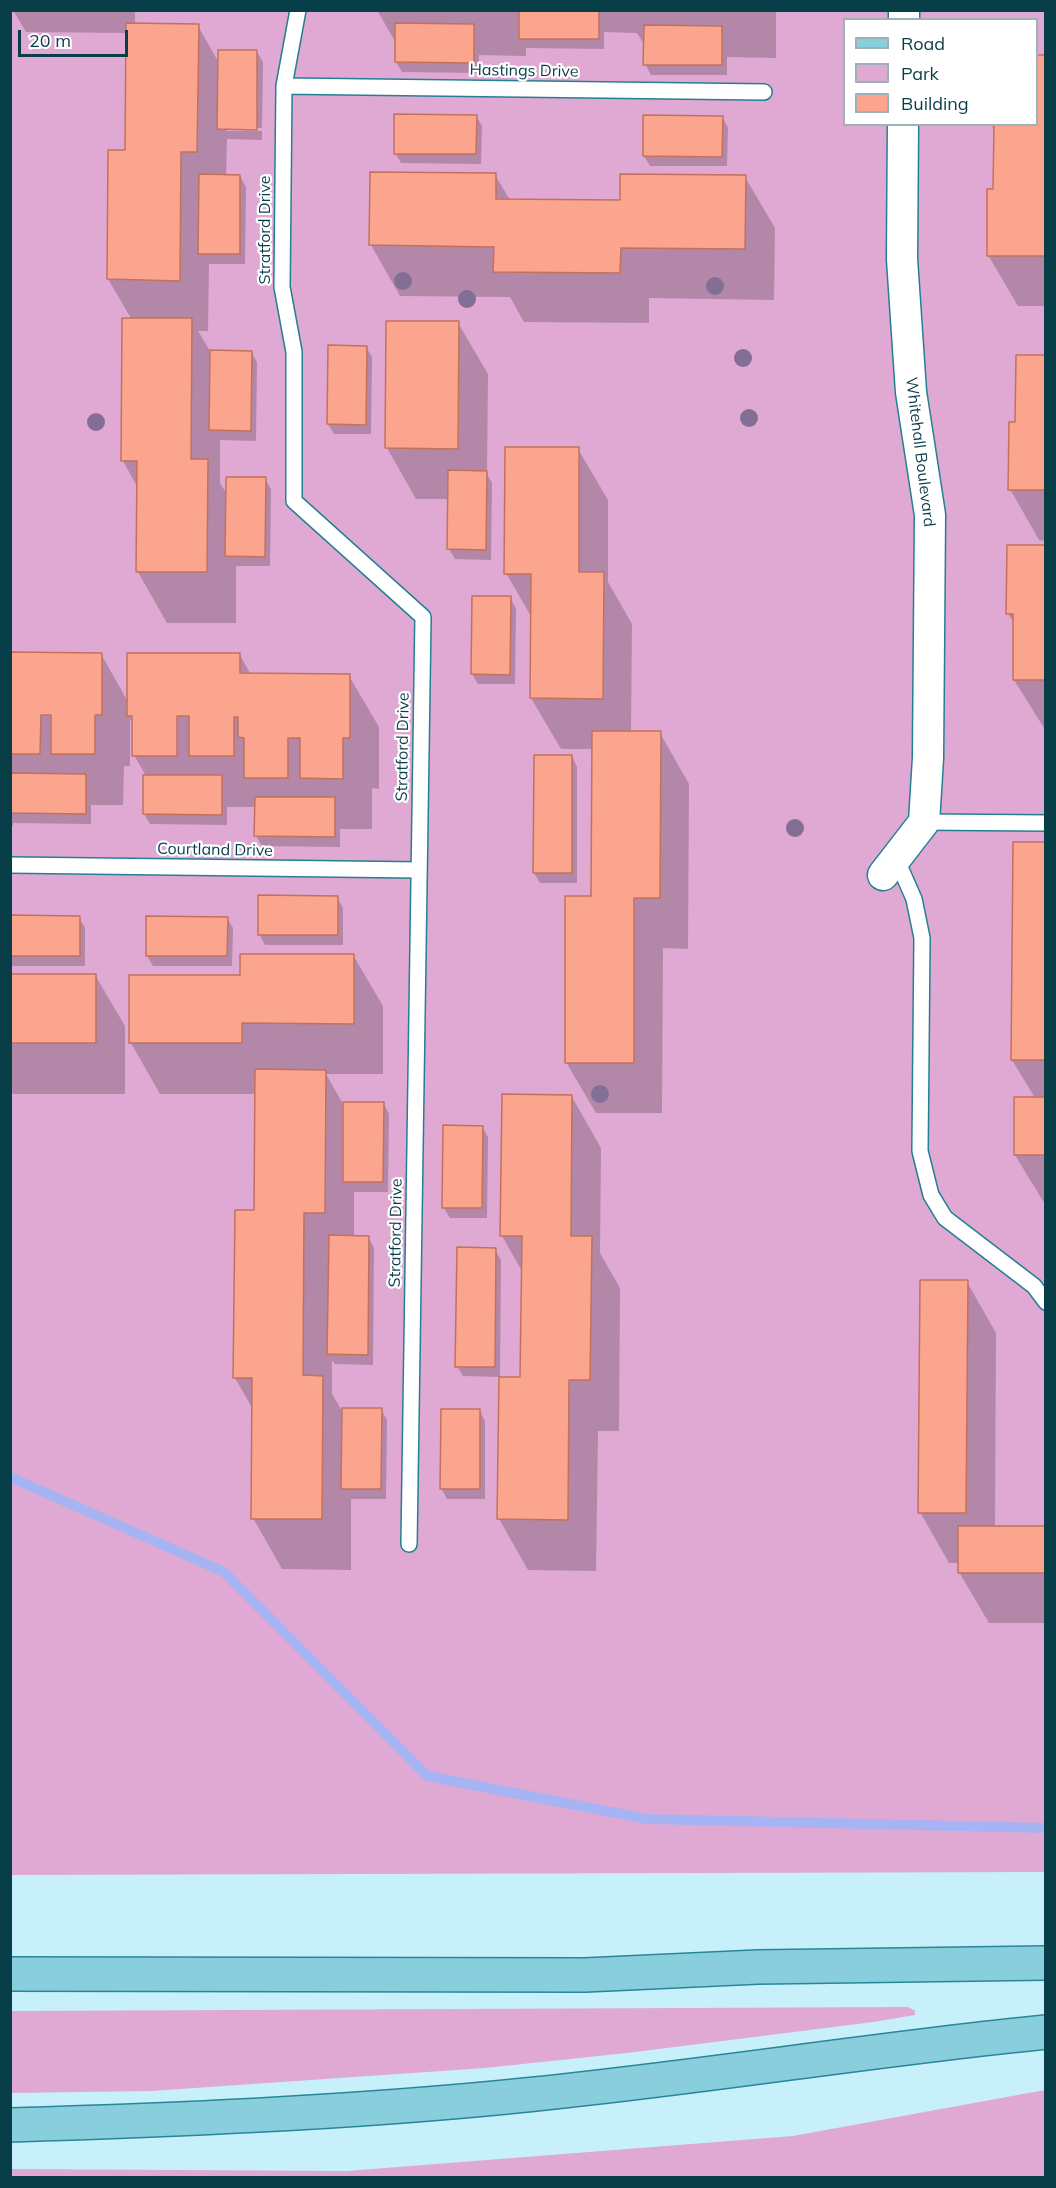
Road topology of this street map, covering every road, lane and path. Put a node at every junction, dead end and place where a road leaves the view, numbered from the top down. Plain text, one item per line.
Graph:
1 (298, 10) edge
2 (284, 86) junction
3 (764, 92) dead end
4 (903, 126) edge
5 (924, 822) junction
6 (1046, 823) edge
7 (10, 865) edge
8 (890, 866) joint
9 (419, 870) junction
10 (1046, 1302) edge
11 (409, 1544) dead end
12 (1046, 1963) edge
13 (10, 1974) edge
14 (1046, 2032) edge
15 (10, 2125) edge

1 - 2 lane, Stratford Drive
2 - 3 lane, Hastings Drive
2 - 9 lane, Stratford Drive
4 - 5 street, Whitehall Boulevard
5 - 6 lane
5 - 8 street
7 - 9 lane, Courtland Drive
8 - 10 lane
9 - 11 lane, Stratford Drive
12 - 13 main road
14 - 15 main road

